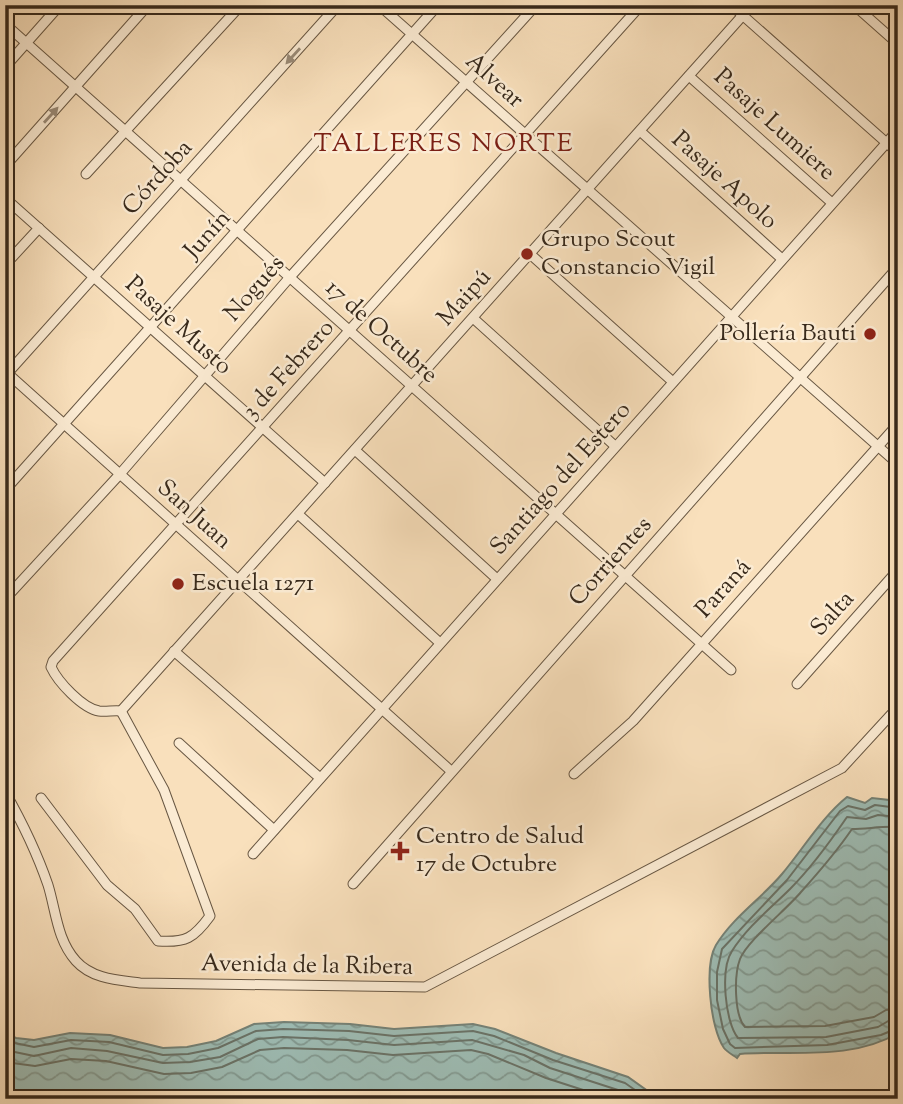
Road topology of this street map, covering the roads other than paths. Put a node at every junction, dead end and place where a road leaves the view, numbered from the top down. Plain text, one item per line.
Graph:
1 (60, 5) edge
2 (148, 5) edge
3 (241, 5) edge
4 (338, 5) edge
5 (379, 5) edge
6 (439, 5) edge
7 (536, 5) edge
8 (641, 5) edge
9 (731, 5) edge
10 (752, 5) edge
11 (854, 5) edge
12 (743, 16) junction
13 (5, 24) edge
14 (412, 35) junction
15 (27, 43) junction
16 (898, 44) edge
17 (5, 67) edge
18 (689, 76) junction
19 (467, 83) junction
20 (76, 87) junction
21 (898, 130) edge
22 (126, 131) junction
23 (640, 131) junction
24 (525, 135) junction
25 (886, 143) junction
26 (898, 153) edge
27 (5, 166) edge
28 (86, 174) dead end
29 (181, 181) junction
30 (587, 190) junction
31 (5, 198) edge
32 (832, 203) junction
33 (39, 228) junction
34 (237, 231) junction
35 (530, 254) junction
36 (782, 259) junction
37 (5, 265) edge
38 (898, 267) edge
39 (94, 277) junction
40 (290, 278) junction
41 (731, 317) junction
42 (473, 318) junction
43 (151, 328) junction
44 (349, 330) junction
45 (6, 374) edge
46 (204, 375) junction
47 (800, 378) junction
48 (673, 382) junction
49 (412, 386) junction
50 (898, 424) edge
51 (65, 425) junction
52 (263, 427) junction
53 (615, 446) junction
54 (878, 447) junction
55 (355, 450) junction
56 (898, 464) edge
57 (120, 474) junction
58 (325, 483) junction
59 (5, 490) edge
60 (556, 512) junction
61 (298, 514) junction
62 (176, 524) junction
63 (898, 570) edge
64 (625, 576) junction
65 (497, 579) junction
66 (238, 580) junction
67 (5, 600) edge
68 (440, 643) junction
69 (701, 644) junction
70 (174, 651) junction
71 (731, 670) dead end
72 (797, 684) dead end
73 (898, 707) edge
74 (382, 709) junction
75 (121, 710) junction
76 (178, 743) dead end
77 (451, 771) junction
78 (574, 774) dead end
79 (320, 778) junction
80 (5, 792) edge
81 (41, 798) dead end
82 (274, 830) junction
83 (253, 854) dead end
84 (353, 884) dead end

1 - 15 street
2 - 20 street
3 - 22 street
4 -> 29 street, Córdoba
5 - 14 street, Alvear
6 - 14 street, Junín
7 - 19 street, Nogués
8 - 24 street, 3 de Febrero
9 - 12 street
10 - 12 street, Maipú
11 - 16 street
12 - 18 street, Maipú
12 - 25 street
13 - 15 street, 17 de Octubre
14 - 19 street, Alvear
14 - 34 street, Junín
15 - 17 street
15 - 20 street, 17 de Octubre
18 - 23 street, Maipú
18 - 32 street, Pasaje Lumiere
19 - 24 street, Alvear
19 - 40 street, Nogués
20 - 22 street, 17 de Octubre
27 -> 20 street
21 - 25 street, Santiago del Estero
22 - 28 street
22 - 29 street, 17 de Octubre
23 - 30 street, Maipú
23 - 36 street, Pasaje Apolo
24 - 30 street, Alvear
24 - 44 street, 3 de Febrero
25 - 26 street
25 - 32 street, Santiago del Estero
29 - 34 street, 17 de Octubre
29 - 39 street, Córdoba
30 - 35 street, Maipú
30 - 41 street, Alvear
31 - 33 street, Pasaje Musto
32 - 36 street, Santiago del Estero
33 - 37 street
33 - 39 street, Pasaje Musto
34 - 40 street, 17 de Octubre
34 - 43 street, Junín
35 - 42 street, Maipú
35 - 48 street
36 - 41 street, Santiago del Estero
38 - 47 street, Corrientes
39 - 43 street, Pasaje Musto
39 - 45 street, Córdoba
40 - 44 street, 17 de Octubre
40 - 46 street, Nogués
41 - 47 street, Alvear
41 - 48 street, Santiago del Estero
42 - 49 street, Maipú
42 - 53 street
43 - 46 street, Pasaje Musto
43 - 51 street, Junín
44 - 49 street, 17 de Octubre
44 - 52 street, 3 de Febrero
45 - 51 street, San Juan
46 - 52 street, Pasaje Musto
46 - 57 street, Nogués
47 - 54 street, Alvear
47 - 64 street, Corrientes
48 - 53 street, Santiago del Estero
49 - 55 street, Maipú
49 - 60 street, 17 de Octubre
50 - 54 street, Paraná
51 - 57 street, San Juan
51 - 59 street, Junín
52 - 58 street, Pasaje Musto
52 - 62 street, 3 de Febrero
53 - 60 street, Santiago del Estero
54 - 56 street, Alvear
54 - 69 street, Paraná
55 - 58 street, Maipú
55 - 65 street
57 - 62 street, San Juan
57 - 67 street, Nogués
58 - 61 street, Maipú
60 - 64 street, 17 de Octubre
60 - 65 street, Santiago del Estero
61 - 66 street, Maipú
61 - 68 street
62 - 66 street, San Juan
62 - 75 street, 3 de Febrero
63 - 72 street, Salta
64 - 69 street, 17 de Octubre
64 - 77 street, Corrientes
65 - 68 street, Santiago del Estero
66 - 70 street, Maipú
66 - 74 street, San Juan
68 - 74 street, Santiago del Estero
69 - 71 street, 17 de Octubre
69 - 78 street, Paraná
70 - 75 street, Maipú
70 - 79 street
73 - 80 street, Avenida de la Ribera
74 - 77 street, San Juan
74 - 79 street, Santiago del Estero
75 - 81 street
76 - 82 street
77 - 84 street, Corrientes
79 - 82 street, Santiago del Estero
82 - 83 street, Santiago del Estero

